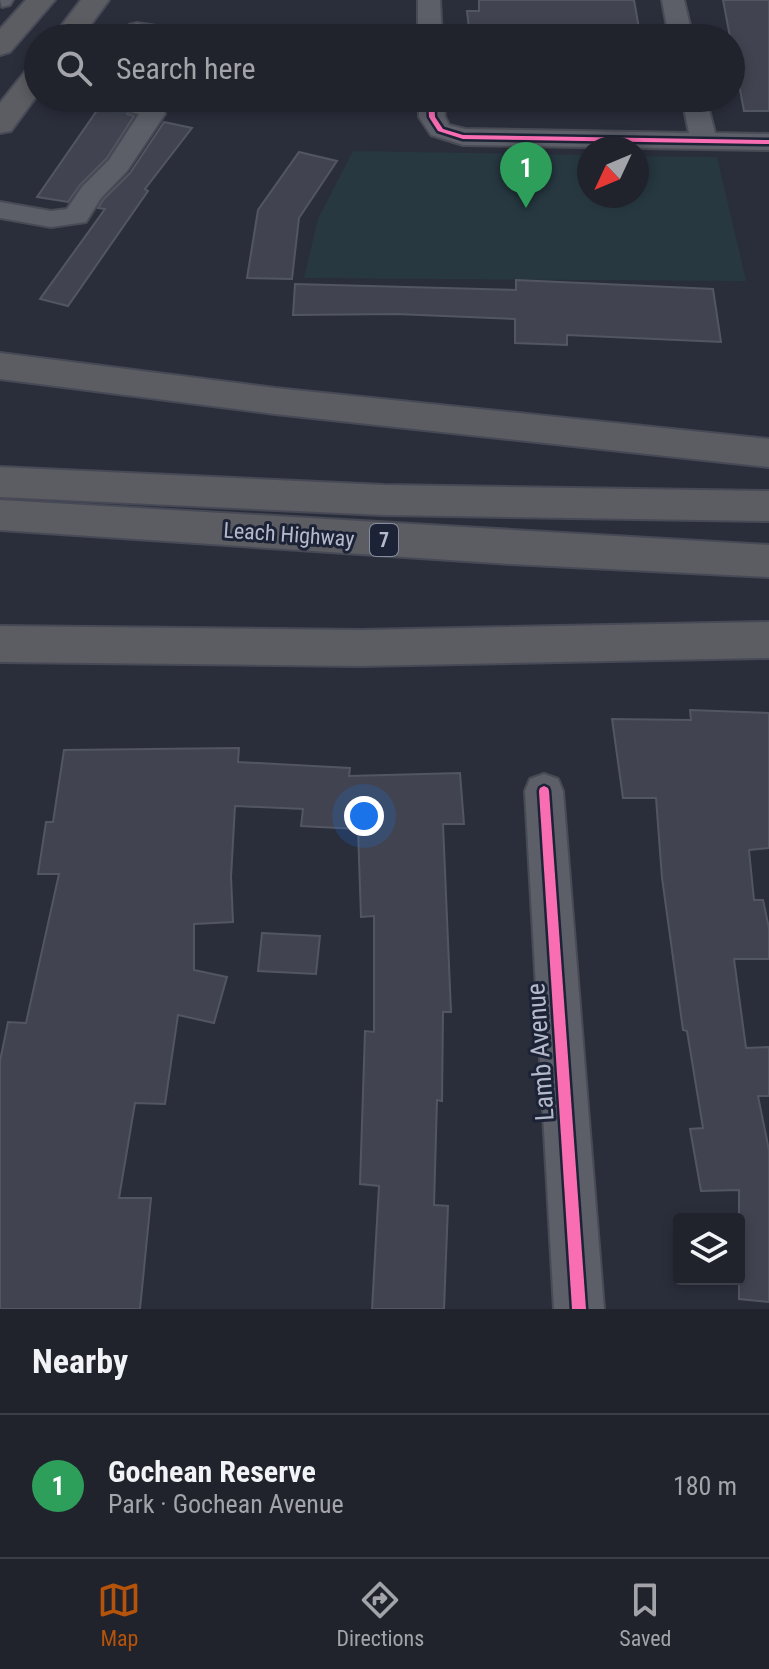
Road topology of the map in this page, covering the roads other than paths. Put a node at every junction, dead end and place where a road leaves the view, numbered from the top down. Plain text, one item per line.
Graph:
1 (41, 0) edge
2 (95, 0) edge
3 (429, 0) edge
4 (673, 0) edge
5 (77, 24) edge
6 (430, 24) edge
7 (678, 24) edge
8 (3, 38) edge
9 (24, 96) edge
10 (152, 112) edge
11 (432, 112) edge
12 (697, 112) edge
13 (0, 124) edge
14 (703, 139) junction
15 (769, 142) edge
16 (0, 210) edge
17 (0, 366) edge
18 (769, 453) edge
19 (0, 482) edge
20 (769, 506) edge
21 (0, 515) edge
22 (769, 561) edge
23 (769, 640) edge
24 (0, 644) edge
25 (544, 791) dead end
26 (579, 1309) edge

1 - 8 highway
2 - 5 highway
3 - 6 street
4 - 7 street
9 - 13 highway
10 - 16 street
11 - 14 street
12 - 14 street
14 - 15 street
17 - 18 highway
19 - 20 highway, Leach Highway / 7
21 - 22 highway, Leach Highway / 7
23 - 24 highway
25 - 26 street, Lamb Avenue

